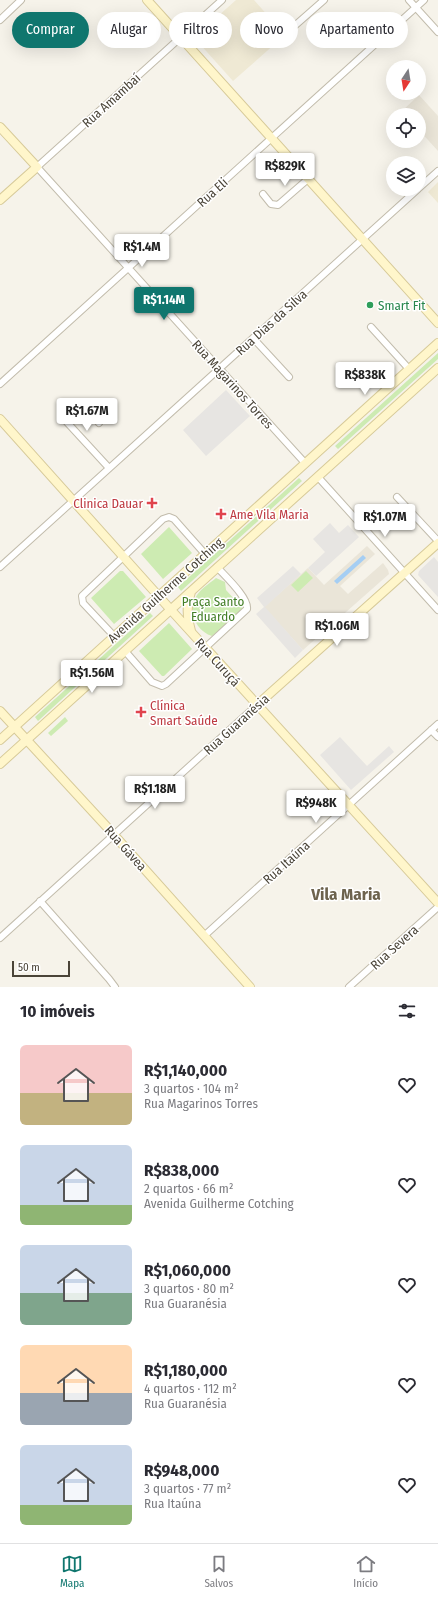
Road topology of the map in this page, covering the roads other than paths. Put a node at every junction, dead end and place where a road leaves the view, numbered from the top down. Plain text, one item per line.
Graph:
1 (22, 0) edge
2 (146, 0) edge
3 (222, 0) edge
4 (324, 0) edge
5 (409, 0) edge
6 (424, 0) edge
7 (416, 7) junction
8 (209, 12) edge
9 (0, 20) edge
10 (298, 24) edge
11 (169, 26) edge
12 (438, 32) edge
13 (169, 48) edge
14 (189, 48) edge
15 (0, 127) edge
16 (271, 138) junction
17 (37, 167) junction
18 (438, 171) edge
19 (308, 179) junction
20 (426, 181) edge
21 (262, 194) dead end
22 (409, 196) edge
23 (0, 200) edge
24 (362, 239) junction
25 (128, 268) junction
26 (438, 323) edge
27 (371, 327) dead end
28 (254, 338) junction
29 (438, 343) edge
30 (220, 368) junction
31 (438, 368) edge
32 (409, 369) junction
33 (289, 377) dead end
34 (0, 384) edge
35 (0, 419) edge
36 (99, 423) dead end
37 (305, 463) junction
38 (109, 468) junction
39 (318, 477) junction
40 (397, 497) dead end
41 (72, 501) junction
42 (438, 542) edge
43 (205, 554) junction
44 (124, 557) junction
45 (0, 567) edge
46 (218, 568) junction
47 (404, 573) junction
48 (192, 591) junction
49 (158, 596) junction
50 (171, 610) junction
51 (438, 610) edge
52 (191, 632) junction
53 (114, 636) junction
54 (206, 648) junction
55 (125, 651) junction
56 (257, 705) junction
57 (0, 711) edge
58 (438, 724) edge
59 (15, 727) junction
60 (432, 730) junction
61 (438, 737) edge
62 (0, 740) edge
63 (27, 740) junction
64 (0, 764) edge
65 (350, 805) junction
66 (114, 835) junction
67 (40, 901) junction
68 (438, 903) edge
69 (438, 907) edge
70 (204, 936) junction
71 (0, 938) edge
72 (115, 987) edge
73 (250, 987) edge
74 (349, 987) edge

1 - 9 street
2 - 11 main road
3 - 8 street, Rua Amambaí
4 - 10 street
5 - 7 street
6 - 7 street, Rua Eli
7 - 12 street
7 - 16 street, Rua Eli
13 - 17 street, Rua Amambaí
14 - 16 main road
15 - 17 main road, Rua Magarinos Torres
16 - 19 main road
16 - 25 street, Rua Eli
17 - 23 main road, Rua Amambaí
17 - 25 street, Rua Magarinos Torres
18 - 20 street, Rua Dias da Silva
19 - 21 street
19 - 24 main road
22 - 24 street, Rua Dias da Silva
24 - 26 main road
24 - 28 street, Rua Dias da Silva
25 - 30 street, Rua Magarinos Torres
25 - 34 street, Rua Eli
27 - 32 street
28 - 30 street, Rua Dias da Silva
28 - 33 street
29 - 32 main road, Avenida Guilherme Cotching
30 - 37 street, Rua Magarinos Torres
30 - 38 street, Rua Dias da Silva
31 - 39 main road, Avenida Guilherme Cotching
32 - 37 main road, Avenida Guilherme Cotching
35 - 41 main road, Rua Curuçá
36 - 38 street
37 - 43 main road, Avenida Guilherme Cotching
38 - 41 street, Rua Dias da Silva
39 - 46 main road, Avenida Guilherme Cotching
39 - 47 street
40 - 42 street
41 - 44 main road, Rua Curuçá
41 - 45 street, Rua Dias da Silva
42 - 47 main road, Rua Guaranésia
43 - 44 street
43 - 49 main road, Avenida Guilherme Cotching
44 - 49 main road, Rua Curuçá
44 - 53 street
46 - 48 main road, Avenida Guilherme Cotching
46 - 54 street
47 - 51 street
47 - 56 main road, Rua Guaranésia
48 - 50 main road, Avenida Guilherme Cotching
48 - 52 main road
49 - 50 main road, Rua Curuçá
49 - 53 main road, Avenida Guilherme Cotching
50 - 52 main road, Rua Curuçá
50 - 55 main road, Avenida Guilherme Cotching
52 - 54 main road, Rua Curuçá
53 - 59 main road, Avenida Guilherme Cotching
54 - 55 street
54 - 56 main road, Rua Curuçá
55 - 63 main road, Avenida Guilherme Cotching
56 - 65 main road, Rua Curuçá
56 - 66 street, Rua Guaranésia
57 - 59 main road, Rua Gávea
58 - 60 street, Rua Itaúna
59 - 62 main road, Avenida Guilherme Cotching
59 - 63 main road, Rua Gávea
60 - 61 street
60 - 65 street, Rua Itaúna
63 - 64 main road, Avenida Guilherme Cotching
63 - 66 main road, Rua Gávea
65 - 68 main road, Rua Curuçá
65 - 70 street, Rua Itaúna
66 - 67 street, Rua Guaranésia
66 - 70 main road, Rua Gávea
67 - 71 street, Rua Guaranésia
67 - 72 street
69 - 74 street, Rua Severa
70 - 73 main road, Rua Gávea

